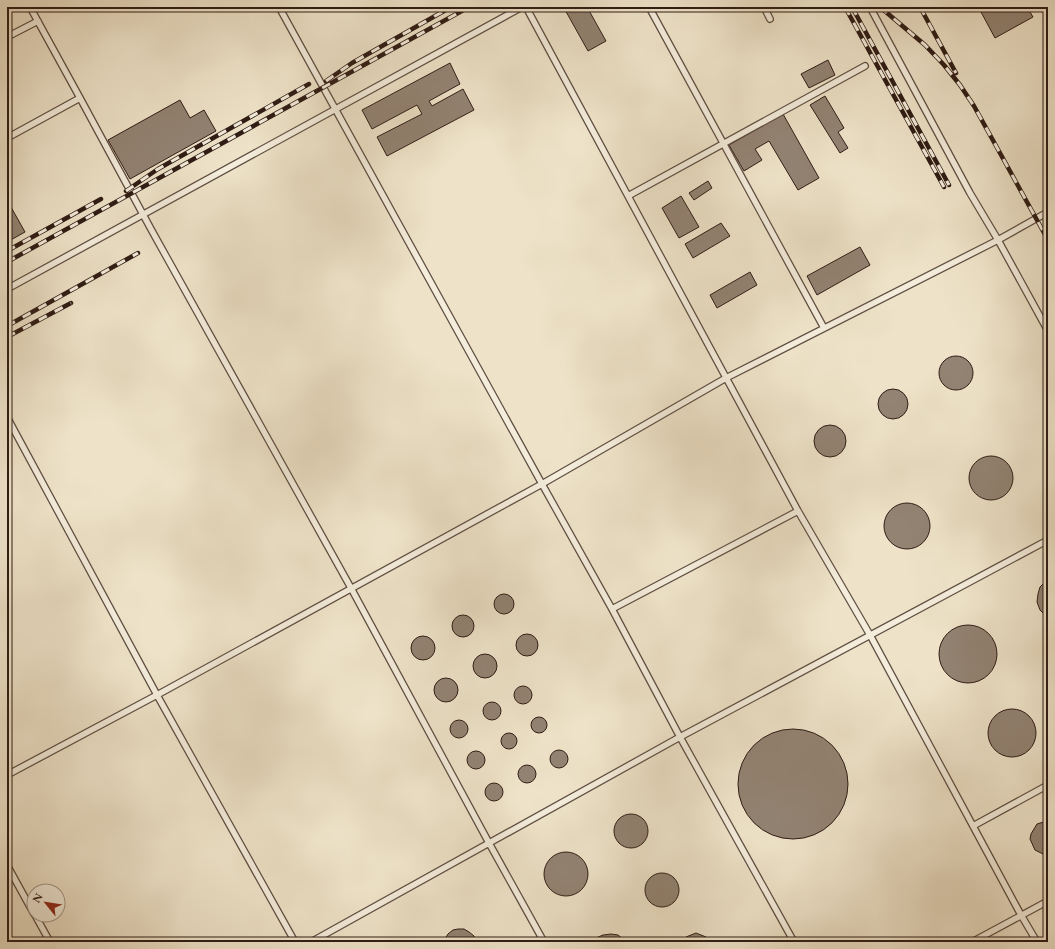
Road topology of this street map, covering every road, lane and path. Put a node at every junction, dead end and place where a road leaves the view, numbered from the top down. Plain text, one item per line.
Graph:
1 (30, 7) edge
2 (279, 7) edge
3 (522, 7) edge
4 (526, 7) edge
5 (649, 7) edge
6 (764, 7) edge
7 (870, 7) edge
8 (770, 18) dead end
9 (38, 21) junction
10 (7, 37) edge
11 (865, 66) dead end
12 (80, 98) junction
13 (336, 108) junction
14 (7, 138) edge
15 (724, 144) junction
16 (628, 196) junction
17 (1048, 212) edge
18 (144, 214) junction
19 (998, 240) junction
20 (7, 289) edge
21 (824, 328) junction
22 (1048, 331) edge
23 (726, 378) junction
24 (7, 417) edge
25 (542, 484) junction
26 (798, 510) junction
27 (1048, 540) edge
28 (351, 588) junction
29 (612, 609) junction
30 (870, 635) junction
31 (157, 695) junction
32 (680, 737) junction
33 (7, 776) edge
34 (1048, 785) edge
35 (973, 826) junction
36 (489, 842) junction
37 (7, 865) edge
38 (26, 899) edge
39 (1048, 901) edge
40 (1021, 915) junction
41 (39, 923) edge
42 (50, 942) edge
43 (295, 942) edge
44 (311, 942) edge
45 (544, 942) edge
46 (794, 942) edge
47 (972, 942) edge
48 (1037, 942) edge

1 - 9 lane
2 - 13 lane
3 - 13 lane
4 - 16 lane
5 - 15 lane
6 - 8 lane
7 - 19 lane
9 - 10 lane
9 - 12 lane
11 - 15 lane
12 - 14 lane
12 - 18 lane
13 - 18 lane
13 - 25 lane
15 - 16 lane
15 - 21 lane
16 - 23 lane
17 - 19 lane
18 - 20 lane
18 - 28 lane
19 - 21 lane
19 - 22 lane
21 - 23 lane
23 - 25 lane
23 - 26 lane
24 - 31 lane
25 - 28 lane
25 - 29 lane
26 - 29 lane
26 - 30 lane
27 - 30 lane
28 - 31 lane
28 - 36 lane
29 - 32 lane
30 - 32 lane
30 - 35 lane
31 - 33 lane
31 - 43 lane
32 - 36 lane
32 - 46 lane
34 - 35 lane
35 - 40 lane
36 - 44 lane
36 - 45 lane
37 - 38 lane
39 - 40 lane
40 - 47 lane
40 - 48 lane
41 - 42 lane

